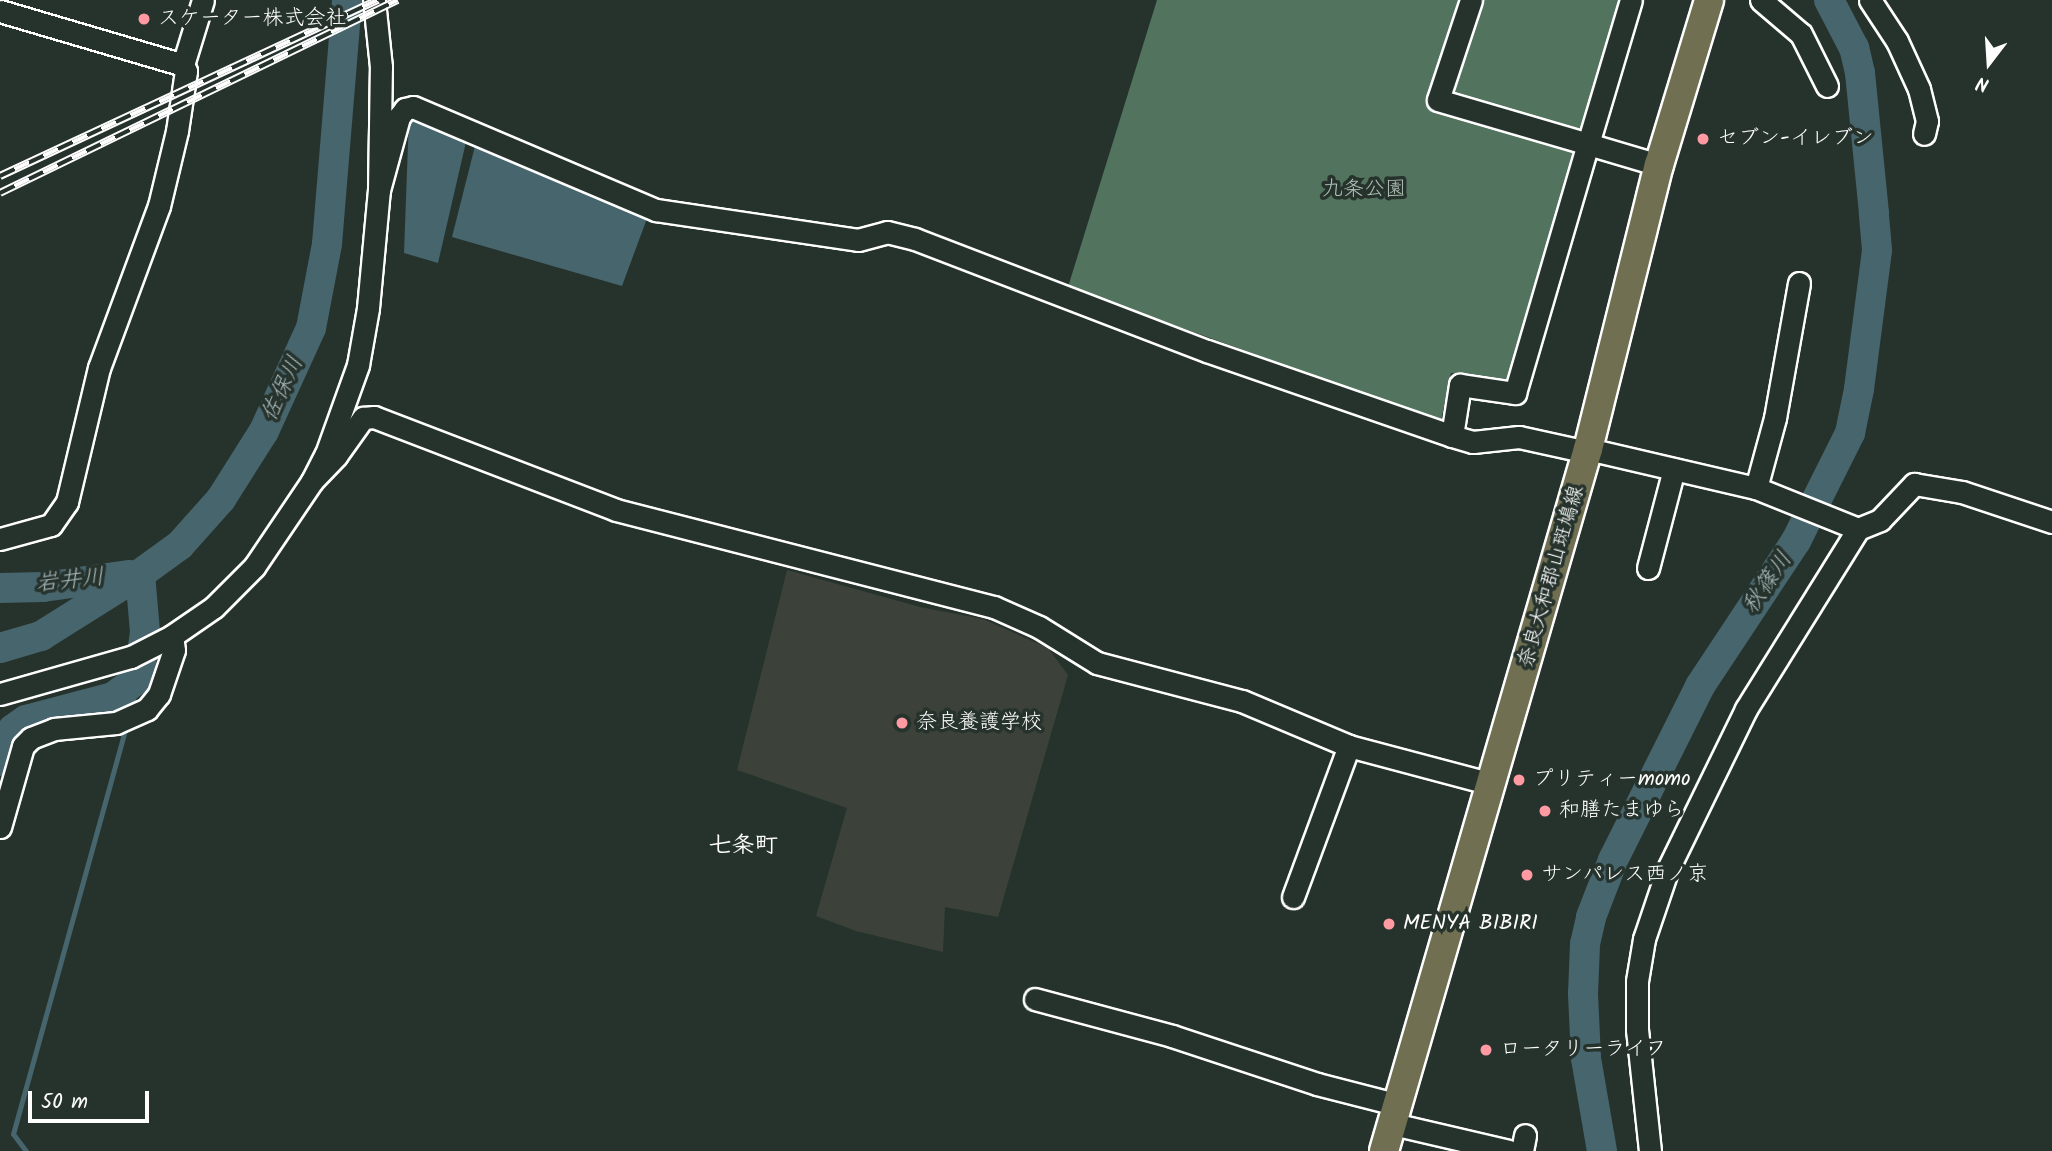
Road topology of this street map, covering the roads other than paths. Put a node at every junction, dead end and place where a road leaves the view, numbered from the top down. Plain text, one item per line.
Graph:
1 (202, 0) edge
2 (374, 0) edge
3 (1471, 0) edge
4 (1631, 0) edge
5 (1709, 0) edge
6 (1761, 0) edge
7 (1870, 0) edge
8 (0, 11) edge
9 (183, 65) junction
10 (1827, 86) dead end
11 (1924, 134) dead end
12 (1588, 144) junction
13 (1659, 165) junction
14 (379, 190) junction
15 (1799, 283) dead end
16 (1452, 436) junction
17 (1588, 451) junction
18 (1674, 469) junction
19 (313, 481) junction
20 (1756, 488) junction
21 (2052, 522) edge
22 (1853, 526) junction
23 (0, 539) edge
24 (1648, 568) dead end
25 (166, 639) junction
26 (0, 694) edge
27 (1349, 746) junction
28 (1492, 785) junction
29 (0, 827) edge
30 (1293, 897) dead end
31 (1035, 999) dead end
32 (1396, 1115) junction
33 (1384, 1151) edge
34 (1509, 1151) edge
35 (1650, 1151) edge

1 - 9 street
2 - 14 street
3 - 12 street
4 - 12 street
5 - 13 main road, 奈良大和郡山斑鳩線
6 - 10 street
7 - 11 street
8 - 9 street
9 - 23 street
12 - 13 street
12 - 16 street
13 - 17 main road, 奈良大和郡山斑鳩線
14 - 16 street
14 - 19 street
15 - 20 street
16 - 17 street
17 - 18 street
17 - 28 main road, 奈良大和郡山斑鳩線
18 - 20 street
18 - 24 street
19 - 25 street
19 - 27 street
20 - 22 street
21 - 22 street
22 - 35 street
25 - 26 street
25 - 29 street
27 - 28 street
27 - 30 street
28 - 32 main road, 奈良大和郡山斑鳩線
31 - 32 street
32 - 33 main road, 奈良大和郡山斑鳩線
32 - 34 street

